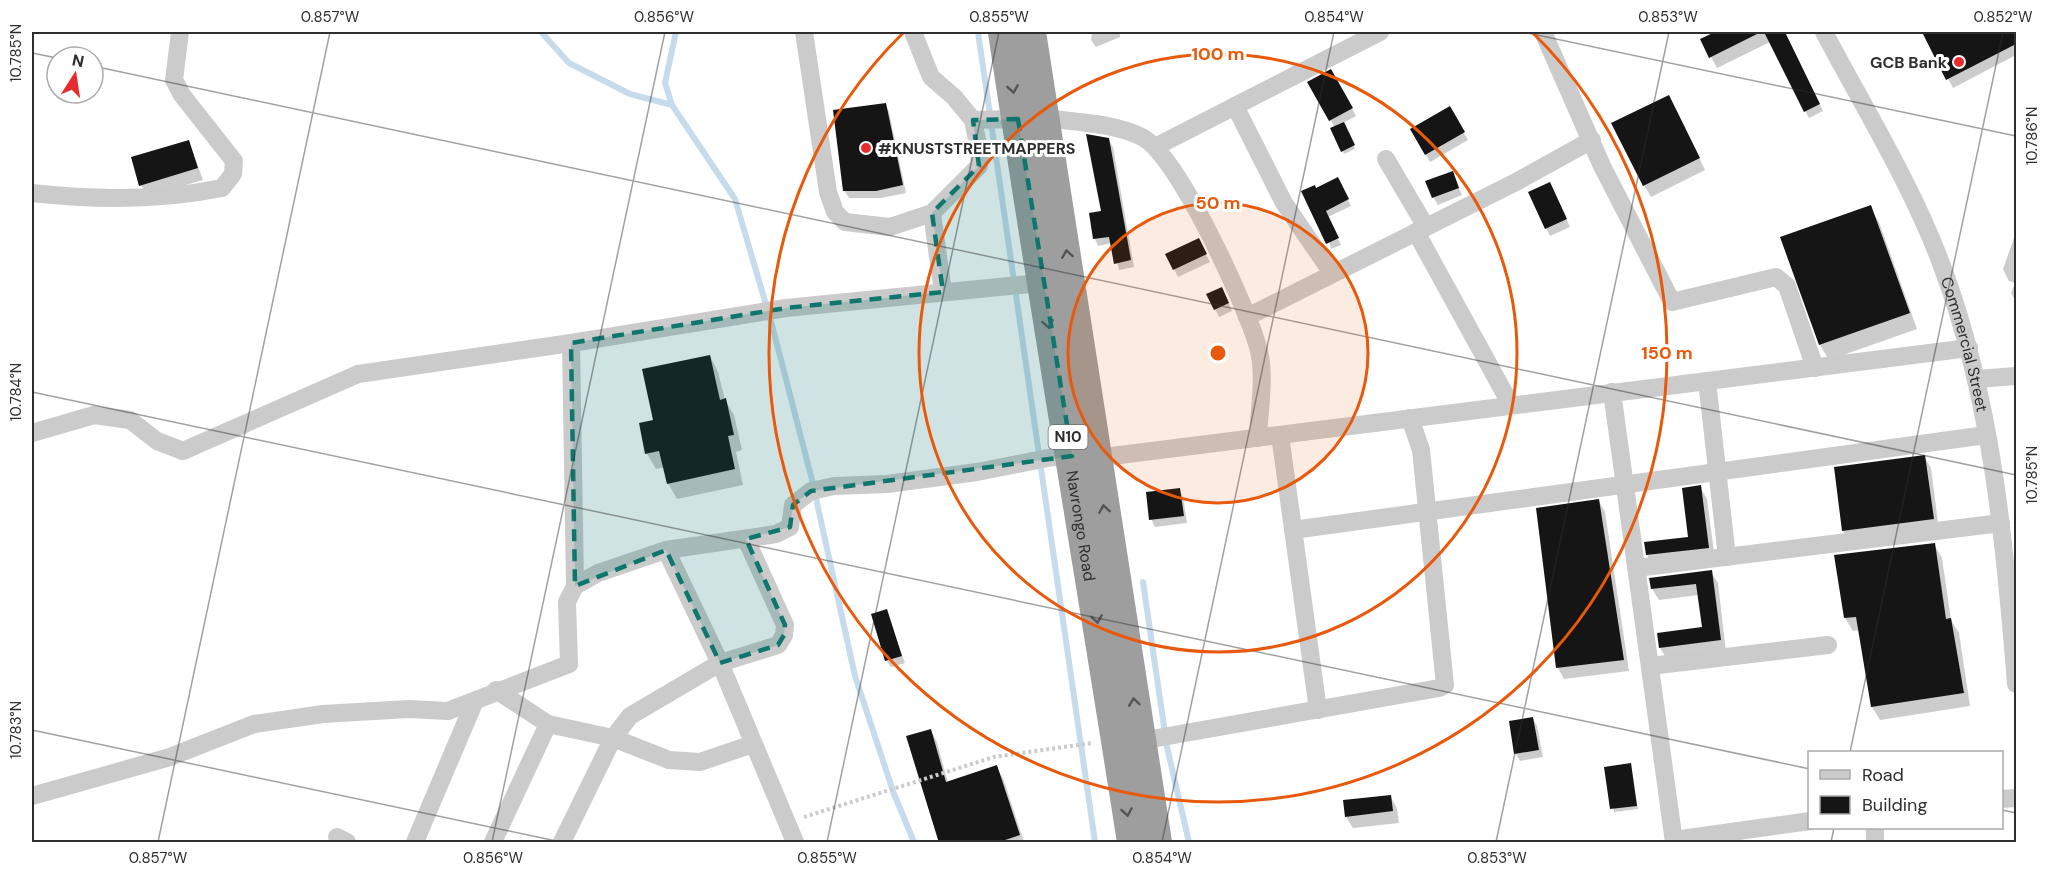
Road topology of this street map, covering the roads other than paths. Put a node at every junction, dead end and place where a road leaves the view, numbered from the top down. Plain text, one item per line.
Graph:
1 (180, 32) edge
2 (804, 32) edge
3 (914, 32) edge
4 (1003, 32) edge
5 (1031, 32) edge
6 (1380, 32) edge
7 (1543, 32) edge
8 (1824, 32) edge
9 (1235, 106) junction
10 (1031, 119) junction
11 (973, 120) junction
12 (1592, 140) junction
13 (1155, 147) junction
14 (1386, 159) dead end
15 (32, 194) edge
16 (932, 213) junction
17 (1421, 229) junction
18 (1332, 273) junction
19 (1040, 283) junction
20 (944, 292) junction
21 (1247, 317) junction
22 (571, 343) junction
23 (1969, 348) junction
24 (1815, 368) junction
25 (2016, 376) edge
26 (1977, 379) junction
27 (1707, 381) junction
28 (1612, 392) junction
29 (1511, 405) junction
30 (1410, 418) junction
31 (32, 433) edge
32 (1280, 435) junction
33 (1986, 435) junction
34 (1258, 438) junction
35 (1084, 457) junction
36 (1717, 472) junction
37 (1625, 484) junction
38 (1428, 512) junction
39 (2001, 524) junction
40 (1293, 530) junction
41 (746, 539) junction
42 (666, 550) junction
43 (1727, 557) junction
44 (1636, 568) junction
45 (574, 586) junction
46 (1828, 645) dead end
47 (720, 663) junction
48 (1650, 666) junction
49 (2016, 684) edge
50 (496, 690) junction
51 (474, 703) junction
52 (1318, 710) junction
53 (548, 724) junction
54 (613, 738) junction
55 (1140, 741) junction
56 (753, 744) junction
57 (32, 796) edge
58 (1808, 821) edge
59 (790, 836) edge
60 (1674, 841) edge
61 (415, 843) edge
62 (493, 843) edge
63 (562, 843) edge
64 (1132, 843) edge
65 (1157, 843) edge

1 - 15 street
2 - 16 street
3 - 11 street
4 -> 10 highway, Navrongo Road / N10
5 - 10 highway, Navrongo Road / N10
6 - 9 street
7 - 12 street
8 - 23 street, Commercial Street
9 - 13 street
9 - 18 street
10 - 11 street
10 - 13 street
10 - 19 highway, Navrongo Road / N10
35 -> 10 highway, Navrongo Road / N10
11 - 16 street
12 - 17 street
12 - 24 street
13 - 21 street
14 - 17 street
16 - 20 street
17 - 18 street
17 - 29 street
18 - 21 street
19 - 20 street
19 -> 35 highway, Navrongo Road / N10
20 - 22 street
21 - 34 street
22 - 31 street
22 - 45 street
23 - 24 street
23 - 26 street, Commercial Street
24 - 27 street
25 - 26 street
26 - 33 street, Commercial Street
27 - 28 street
27 - 36 street
28 - 29 street
28 - 37 street
29 - 30 street
30 - 32 street
30 - 38 street
32 - 34 street
32 - 40 street
33 - 36 street
33 - 39 street, Commercial Street
34 - 35 street
35 - 41 street
55 -> 35 highway, Navrongo Road / N10
35 -> 64 highway, Navrongo Road / N10
36 - 37 street
36 - 43 street
37 - 38 street
37 - 44 street
38 - 40 street
38 - 52 street
39 - 43 street
39 - 49 street, Commercial Street
40 - 52 street
41 - 42 street
41 - 47 street
42 - 45 street
42 - 47 street
43 - 44 street
44 - 48 street
45 - 50 street
46 - 48 street
47 - 54 street
47 - 56 street
48 - 60 street
50 - 51 street
50 - 53 street
51 - 57 street
51 - 61 street
52 - 55 street
53 - 54 street
53 - 62 street
54 - 56 street
54 - 63 street
55 - 65 highway, Navrongo Road / N10
56 - 59 street
58 - 60 street

